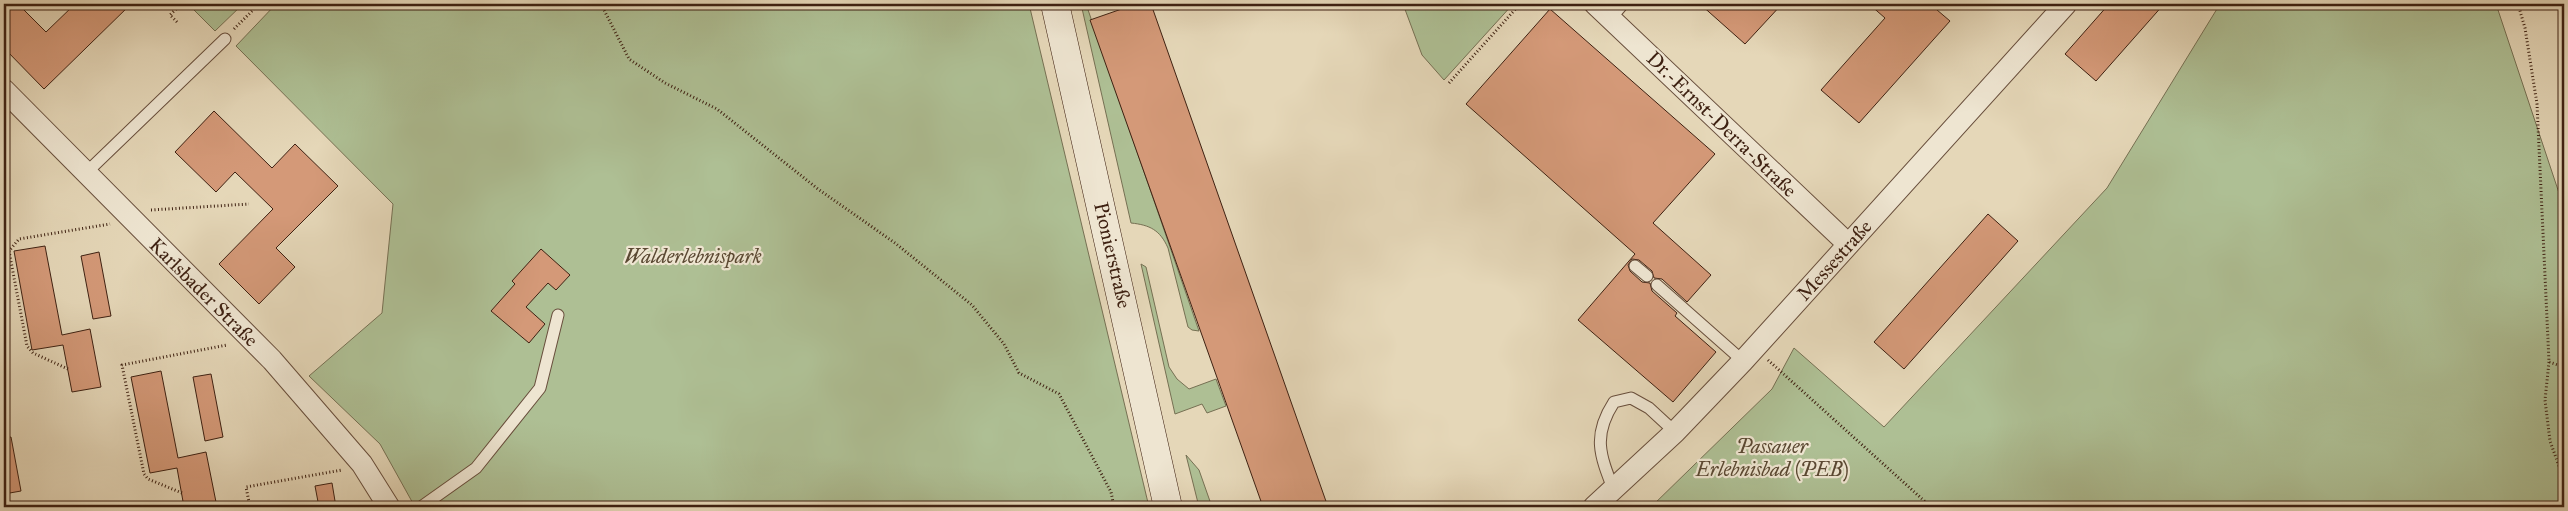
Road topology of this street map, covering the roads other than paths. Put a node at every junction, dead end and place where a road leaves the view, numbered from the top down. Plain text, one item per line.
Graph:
1 (1055, 4) edge
2 (1595, 4) edge
3 (2066, 4) edge
4 (1617, 11) edge
5 (225, 38) road end
6 (4, 90) edge
7 (86, 173) junction
8 (1848, 244) junction
9 (1636, 266) dead end
10 (1647, 276) dead end
11 (1657, 285) dead end
12 (558, 315) dead end
13 (1748, 354) junction
14 (1675, 432) junction
15 (1614, 491) junction
16 (389, 507) edge
17 (421, 507) edge
18 (1168, 507) edge
19 (1594, 507) edge

1 - 18 main road, Pionierstraße
2 - 4 street, Dr.-Ernst-Derra-Straße
3 - 8 street, Messestraße
4 - 8 street, Dr.-Ernst-Derra-Straße
5 - 7 lane
6 - 7 street, Karlsbader Straße
7 - 16 street, Karlsbader Straße
8 - 13 street, Messestraße
9 - 10 lane
11 - 13 lane
12 - 17 lane
13 - 14 street, Messestraße
14 - 15 street, Messestraße
14 - 15 lane
15 - 19 street, Messestraße

